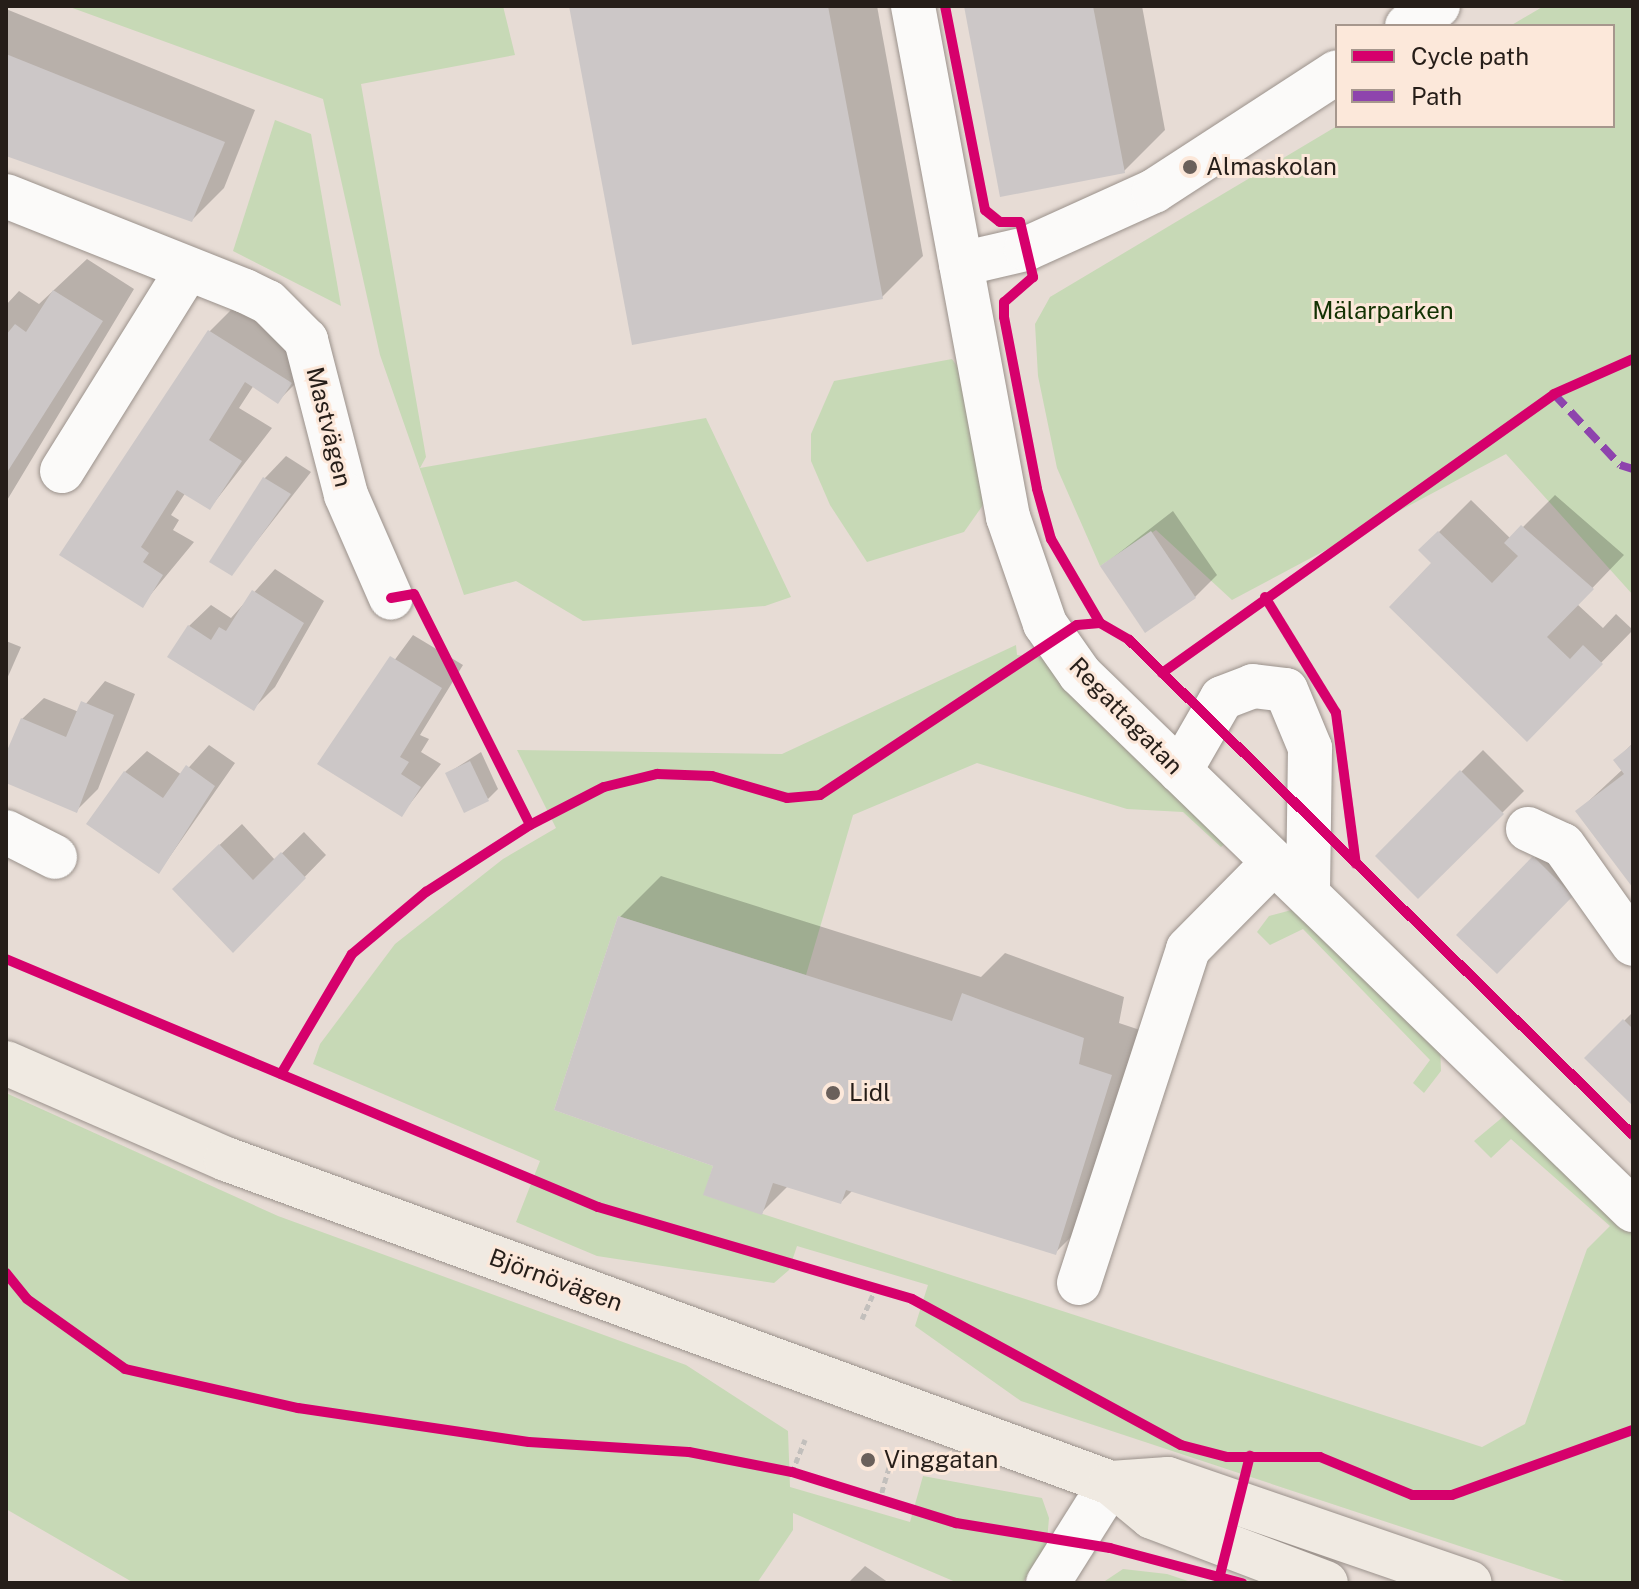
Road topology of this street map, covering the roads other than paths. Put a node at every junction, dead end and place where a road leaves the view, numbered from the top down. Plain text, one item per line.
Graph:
1 (913, 6) edge
2 (1438, 6) edge
3 (1410, 24) edge
4 (1335, 73) edge
5 (6, 196) edge
6 (961, 264) junction
7 (187, 270) junction
8 (62, 471) dead end
9 (391, 598) dead end
10 (1180, 771) junction
11 (1528, 829) dead end
12 (6, 832) edge
13 (55, 857) dead end
14 (1274, 862) junction
15 (1308, 894) junction
16 (1633, 944) edge
17 (6, 1063) edge
18 (1633, 1210) edge
19 (1079, 1283) dead end
20 (1111, 1483) junction
21 (1048, 1583) edge
22 (1326, 1583) edge
23 (1470, 1583) edge

1 - 6 street, Regattagatan
2 - 3 street
4 - 6 street
5 - 7 street, Mastvägen
6 - 10 street, Regattagatan
7 - 8 street
7 - 9 street, Mastvägen
10 - 14 street, Regattagatan
10 - 15 street
11 - 16 street
12 - 13 street
14 - 15 street, Regattagatan
14 - 19 street
15 - 18 street, Regattagatan
17 - 20 main road, Björnövägen
20 - 21 street
20 - 22 main road, Björnövägen
20 - 23 main road, Björnövägen

